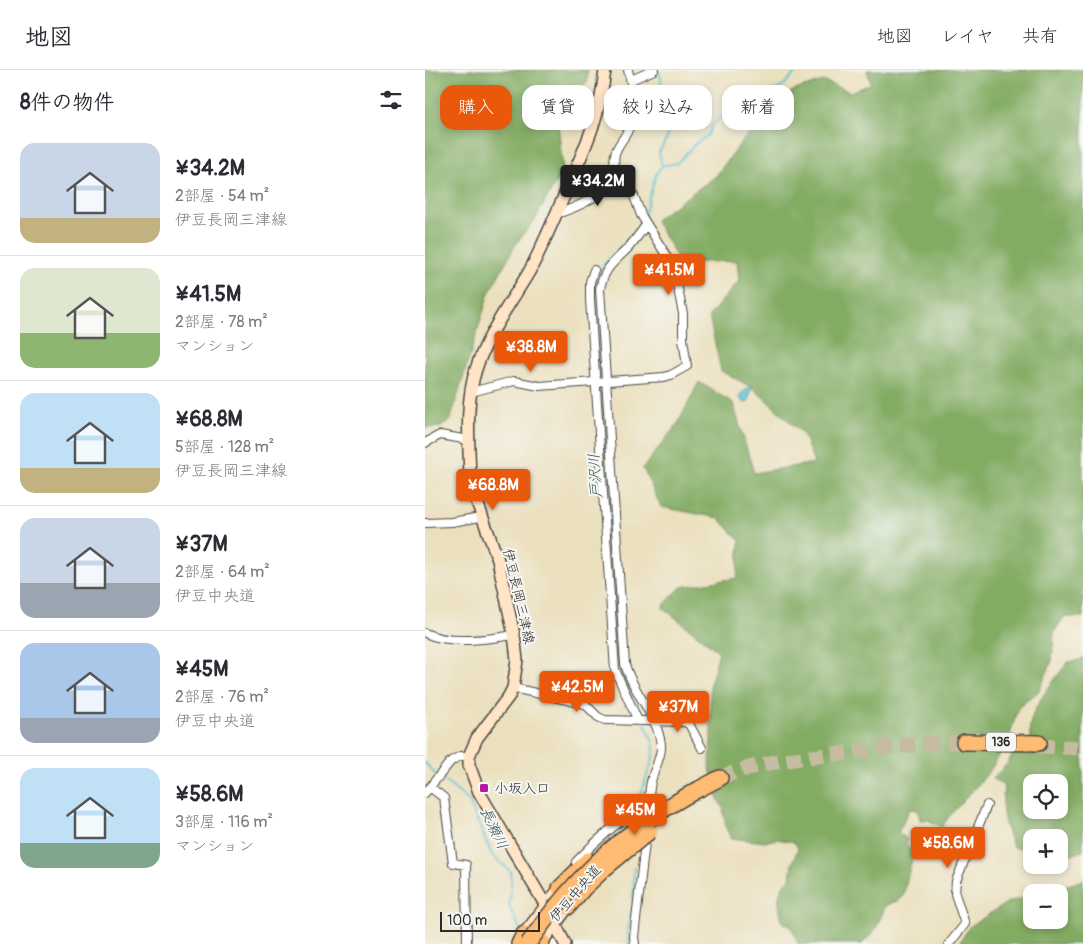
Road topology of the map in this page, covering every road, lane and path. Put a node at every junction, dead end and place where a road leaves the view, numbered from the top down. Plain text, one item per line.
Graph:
1 (605, 70) edge
2 (628, 70) edge
3 (654, 70) edge
4 (631, 80) junction
5 (615, 171) junction
6 (556, 214) junction
7 (646, 225) junction
8 (594, 270) dead end
9 (601, 381) junction
10 (471, 392) junction
11 (469, 440) junction
12 (425, 443) edge
13 (481, 517) junction
14 (425, 523) edge
15 (425, 633) edge
16 (514, 636) junction
17 (513, 688) junction
18 (639, 721) junction
19 (651, 721) junction
20 (964, 744) tunnel mouth
21 (1039, 744) tunnel mouth
22 (702, 748) dead end
23 (469, 756) junction
24 (721, 780) tunnel mouth
25 (429, 787) edge
26 (697, 792) junction
27 (650, 800) junction
28 (679, 805) junction
29 (987, 805) dead end
30 (645, 845) junction
31 (560, 888) junction
32 (547, 906) junction
33 (568, 906) junction
34 (534, 922) junction
35 (555, 924) junction
36 (533, 942) edge
37 (467, 944) edge
38 (511, 944) edge
39 (565, 944) edge
40 (635, 944) edge
41 (949, 944) edge

1 - 6 main road, 伊豆長岡三津線
2 - 4 street
3 - 4 street
4 - 5 street
5 - 6 street
5 - 7 street
6 - 10 main road, 伊豆長岡三津線
7 - 9 street
7 - 9 street
8 - 9 street
9 - 10 street
9 - 18 street
9 - 19 street
10 - 11 main road, 伊豆長岡三津線
11 - 12 street
11 - 13 main road, 伊豆長岡三津線
13 - 14 street
13 - 16 main road, 伊豆長岡三津線
15 - 16 street
16 - 17 main road, 伊豆長岡三津線
17 - 18 street
17 - 23 main road, 伊豆長岡三津線
18 - 19 street
19 - 22 street
19 - 27 street
20 - 21 highway, 136
23 - 25 street
23 - 32 main road
24 - 26 highway, 伊豆中央道
25 - 37 street
26 - 28 highway, 伊豆中央道, bridge
26 - 31 highway, bridge
26 - 36 highway, 伊豆中央道, bridge
27 - 30 street
27 - 31 street
28 - 33 highway, bridge
28 - 36 highway, 伊豆中央道, bridge
29 - 41 street
30 - 33 street
30 - 40 street
31 - 32 main road
32 - 34 main road
32 - 35 main road
33 - 35 main road
34 - 36 main road
34 - 38 street
35 - 36 main road
35 - 39 main road

